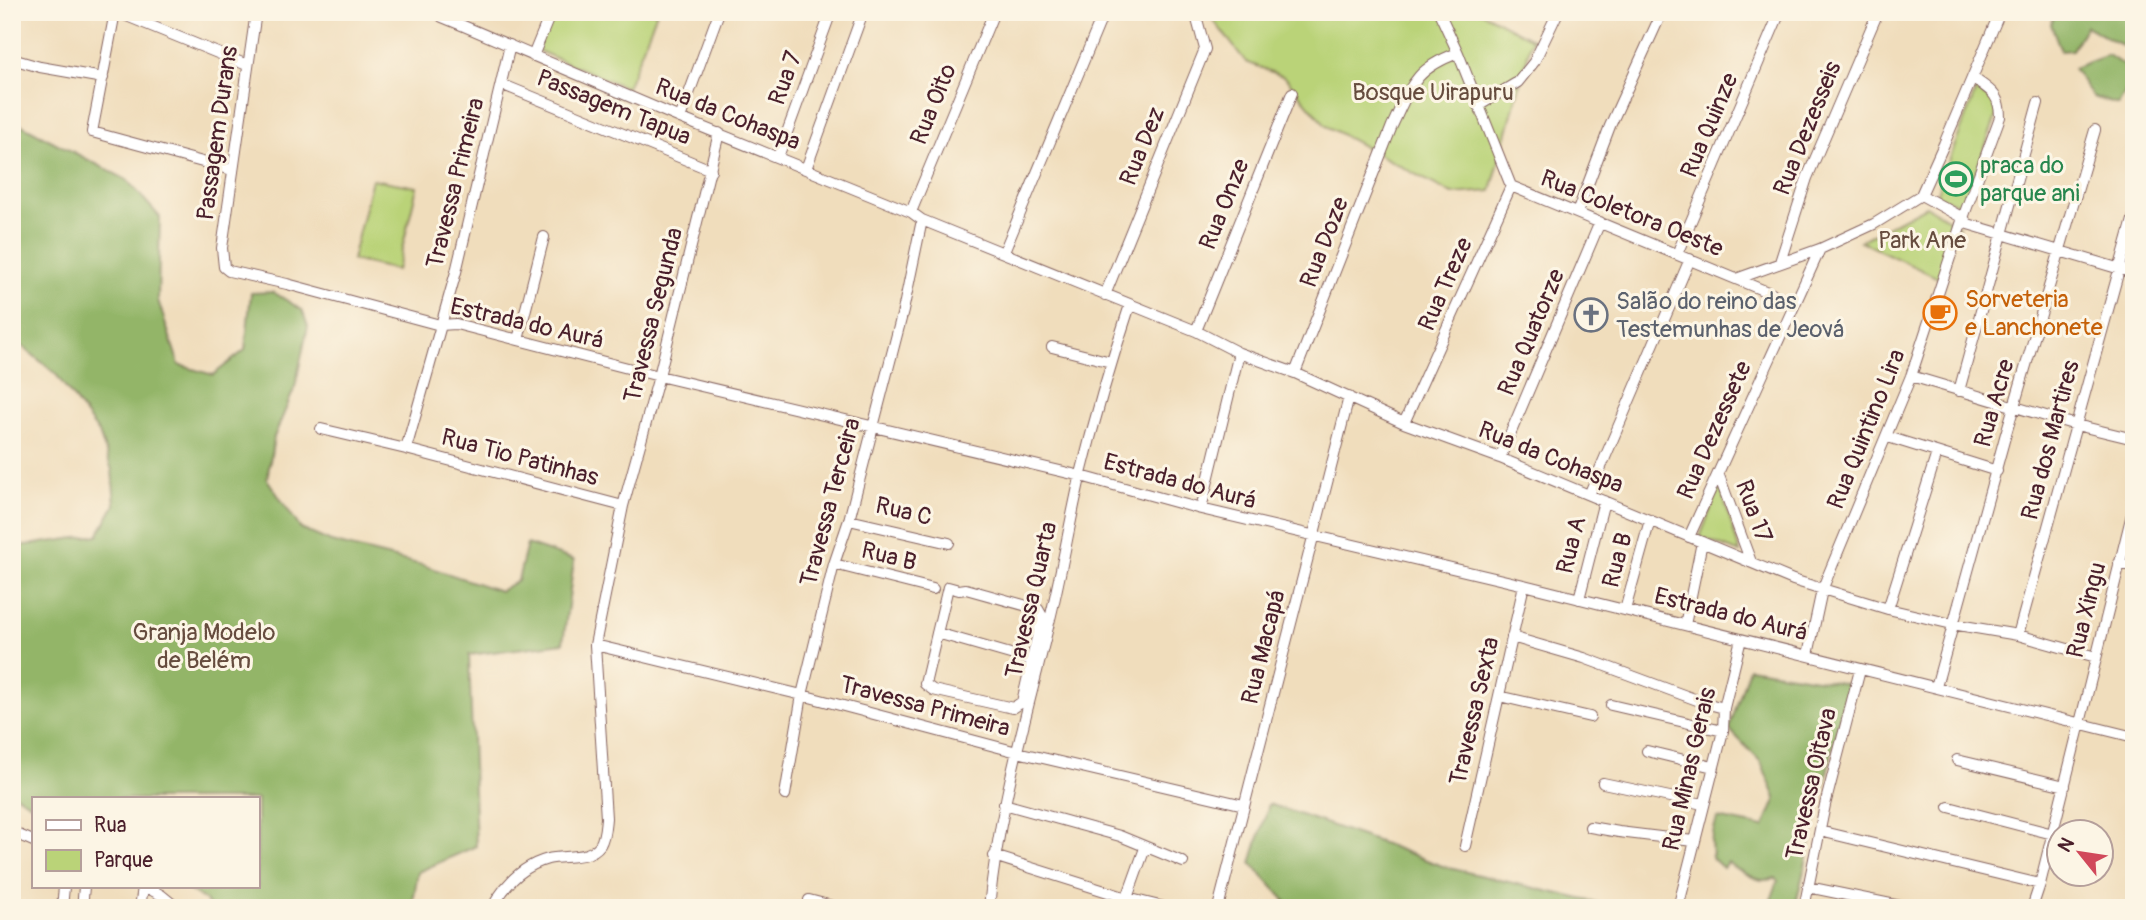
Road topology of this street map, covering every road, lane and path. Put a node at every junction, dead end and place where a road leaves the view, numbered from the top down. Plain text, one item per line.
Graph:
1 (116, 12) edge
2 (256, 12) edge
3 (551, 12) edge
4 (719, 12) edge
5 (831, 12) edge
6 (863, 12) edge
7 (994, 12) edge
8 (1104, 12) edge
9 (1195, 12) edge
10 (1439, 12) edge
11 (1558, 12) edge
12 (1662, 12) edge
13 (1780, 12) edge
14 (1878, 12) edge
15 (2000, 12) edge
16 (441, 14) edge
17 (510, 45) junction
18 (1458, 53) junction
19 (533, 55) junction
20 (12, 59) edge
21 (247, 65) junction
22 (103, 78) junction
23 (1973, 78) junction
24 (500, 83) junction
25 (1292, 93) dead end
26 (2038, 103) dead end
27 (1478, 106) junction
28 (680, 118) junction
29 (2095, 130) dead end
30 (719, 134) junction
31 (778, 158) junction
32 (806, 169) junction
33 (232, 170) junction
34 (711, 170) junction
35 (1511, 186) junction
36 (1921, 195) junction
37 (911, 212) junction
38 (1577, 213) junction
39 (2134, 216) edge
40 (1963, 218) junction
41 (922, 220) junction
42 (1600, 222) junction
43 (2002, 233) junction
44 (544, 237) dead end
45 (1820, 249) junction
46 (2060, 251) junction
47 (1004, 252) junction
48 (1677, 254) junction
49 (1689, 259) junction
50 (222, 260) joint
51 (1780, 262) junction
52 (2119, 269) junction
53 (2134, 273) edge
54 (1739, 278) junction
55 (1105, 295) junction
56 (1794, 303) junction
57 (1130, 305) junction
58 (440, 325) junction
59 (1196, 331) junction
60 (518, 340) junction
61 (1052, 347) dead end
62 (1240, 353) junction
63 (1111, 362) junction
64 (1295, 373) junction
65 (659, 376) junction
66 (1911, 376) junction
67 (1959, 391) junction
68 (1349, 397) junction
69 (2014, 406) junction
70 (1404, 423) junction
71 (2076, 425) junction
72 (872, 426) junction
73 (321, 429) dead end
74 (1888, 436) junction
75 (2134, 439) edge
76 (406, 449) junction
77 (1937, 453) junction
78 (1500, 457) junction
79 (1997, 471) junction
80 (1718, 473) junction
81 (1081, 476) junction
82 (1589, 495) junction
83 (1604, 501) junction
84 (623, 506) junction
85 (2134, 506) edge
86 (1201, 509) junction
87 (849, 520) junction
88 (1650, 520) junction
89 (1313, 536) junction
90 (1689, 537) junction
91 (1702, 542) junction
92 (949, 543) dead end
93 (1751, 562) junction
94 (2119, 563) junction
95 (834, 564) junction
96 (2134, 566) edge
97 (1524, 585) junction
98 (933, 589) dead end
99 (1822, 590) junction
100 (1579, 599) junction
101 (1888, 609) junction
102 (1625, 610) junction
103 (1046, 618) junction
104 (1952, 624) junction
105 (1685, 625) junction
106 (937, 633) junction
107 (2018, 635) junction
108 (1511, 637) junction
109 (1741, 639) junction
110 (594, 645) junction
111 (1808, 655) junction
112 (2096, 657) junction
113 (1031, 660) junction
114 (1860, 670) junction
115 (1936, 687) junction
116 (802, 695) junction
117 (1499, 696) junction
118 (1611, 705) dead end
119 (1724, 708) junction
120 (1590, 717) dead end
121 (2080, 724) junction
122 (1723, 731) junction
123 (2134, 737) edge
124 (1647, 751) dead end
125 (1017, 752) junction
126 (1957, 760) dead end
127 (1713, 767) junction
128 (1603, 783) dead end
129 (2065, 786) junction
130 (785, 795) dead end
131 (1004, 804) junction
132 (1703, 804) junction
133 (1244, 805) junction
134 (1949, 807) dead end
135 (2057, 818) edge
136 (1590, 827) dead end
137 (1820, 831) junction
138 (12, 832) edge
139 (2044, 832) edge
140 (32, 841) edge
141 (1693, 841) junction
142 (1465, 846) dead end
143 (1145, 848) junction
144 (994, 856) junction
145 (1183, 862) dead end
146 (2044, 869) edge
147 (2040, 884) junction
148 (1808, 887) junction
149 (64, 888) edge
150 (84, 888) edge
151 (144, 888) edge
152 (146, 888) edge
153 (1127, 898) junction
154 (809, 901) dead end
155 (62, 908) edge
156 (82, 908) edge
157 (140, 908) edge
158 (177, 908) edge
159 (492, 908) edge
160 (840, 908) edge
161 (989, 908) edge
162 (1168, 908) edge
163 (1218, 908) edge
164 (1678, 908) edge
165 (1804, 908) edge
166 (1910, 908) edge
167 (2032, 908) edge

1 - 21 street
1 - 22 street
2 - 21 street, Passagem Durans
3 - 19 street
4 - 28 street
5 - 31 street, Rua 7
6 - 32 street
7 - 37 street, Rua Oito
8 - 47 street
9 - 55 street, Rua Dez
10 - 18 street, Rua Coletora Oeste
11 - 27 street
12 - 38 street
13 - 48 street, Rua Quinze
14 - 51 street, Rua Dezesseis
15 - 23 street
16 - 17 street, Rua da Cohaspa
17 - 19 street, Rua da Cohaspa
17 - 24 street, Travessa Primeira
18 - 27 street, Rua Coletora Oeste
18 - 64 street, Rua Doze
19 - 28 street, Rua da Cohaspa
20 - 22 street
21 - 33 street, Passagem Durans
22 - 33 street
23 - 36 street
23 - 40 street, Rua Quintino Lira
24 - 34 street, Passagem Tapua
24 - 58 street, Travessa Primeira
25 - 59 street, Rua Onze
26 - 43 street
27 - 35 street, Rua Coletora Oeste
28 - 30 street, Rua da Cohaspa
29 - 46 street, Rua Acre
30 - 31 street, Rua da Cohaspa
30 - 34 street, Travessa Segunda
31 - 32 street, Rua da Cohaspa
32 - 37 street, Rua da Cohaspa
33 - 50 street, Passagem Durans
34 - 65 street, Travessa Segunda
35 - 38 street, Rua Coletora Oeste
35 - 70 street, Rua Treze
36 - 40 street
36 - 45 street
37 - 41 street, Rua da Cohaspa
38 - 42 street, Rua Coletora Oeste
39 - 52 street, Rua dos Martires
40 - 43 street
40 - 66 street, Rua Quintino Lira
41 - 47 street, Rua da Cohaspa
41 - 72 street, Travessa Terceira
42 - 48 street, Rua Coletora Oeste
42 - 78 street, Rua Quatorze
43 - 46 street
43 - 67 street
44 - 60 street
45 - 51 street
45 - 56 street, Rua Dezessete
46 - 52 street
46 - 69 street, Rua Acre
47 - 55 street, Rua da Cohaspa
48 - 49 street, Rua Coletora Oeste
49 - 54 street, Rua Coletora Oeste
49 - 82 street
50 - 58 street, Estrada do Aurá
51 - 54 street
52 - 53 street
52 - 71 street, Rua dos Martires
54 - 56 street, Rua Coletora Oeste
55 - 57 street, Rua da Cohaspa
56 - 80 street, Rua Dezessete
57 - 59 street, Rua da Cohaspa
57 - 63 street, Travessa Quarta
58 - 60 street, Estrada do Aurá
58 - 76 street, Travessa Primeira
59 - 62 street, Rua da Cohaspa
60 - 65 street, Estrada do Aurá
61 - 63 street
62 - 64 street, Rua da Cohaspa
62 - 86 street
63 - 81 street, Travessa Quarta
64 - 68 street, Rua da Cohaspa
65 - 72 street, Estrada do Aurá
65 - 84 street, Travessa Segunda
66 - 67 street
66 - 74 street, Rua Quintino Lira
67 - 69 street
68 - 70 street, Rua da Cohaspa
68 - 89 street, Rua Macapá
69 - 71 street
69 - 79 street, Rua Acre
70 - 78 street, Rua da Cohaspa
71 - 75 street
71 - 107 street, Rua dos Martires
72 - 81 street, Estrada do Aurá
72 - 87 street, Travessa Terceira
73 - 76 street
74 - 77 street
74 - 99 street, Rua Quintino Lira
76 - 84 street, Rua Tio Patinhas
77 - 79 street
77 - 101 street
78 - 82 street, Rua da Cohaspa
79 - 104 street, Rua Acre
80 - 90 street, Rua Dezessete
80 - 93 street, Rua 17
81 - 86 street, Estrada do Aurá
81 - 103 street, Travessa Quarta
82 - 83 street, Rua da Cohaspa
83 - 88 street, Rua da Cohaspa
83 - 100 street, Rua A
84 - 110 street, Travessa Segunda
85 - 94 street, Rua Xingu
86 - 89 street, Estrada do Aurá
87 - 92 street, Rua C
87 - 95 street, Travessa Terceira
88 - 90 street, Rua da Cohaspa
88 - 102 street, Rua B
89 - 97 street, Estrada do Aurá
89 - 133 street, Rua Macapá
90 - 91 street, Rua da Cohaspa
91 - 93 street, Rua da Cohaspa
91 - 105 street
93 - 99 street, Rua da Cohaspa
94 - 96 street
94 - 112 street, Rua Xingu
95 - 98 street, Rua B
95 - 116 street, Travessa Terceira
97 - 100 street, Estrada do Aurá
97 - 108 street, Travessa Sexta
99 - 101 street, Rua da Cohaspa
99 - 111 street, Rua Quintino Lira
100 - 102 street, Estrada do Aurá
101 - 104 street, Rua da Cohaspa
102 - 105 street, Estrada do Aurá
103 - 106 street
103 - 113 street
103 - 125 street, Travessa Quarta
104 - 107 street, Rua da Cohaspa
104 - 115 street, Rua Acre
105 - 109 street, Estrada do Aurá
106 - 113 street
106 - 113 street
107 - 112 street, Rua da Cohaspa
108 - 117 street, Travessa Sexta
108 - 119 street
109 - 111 street, Estrada do Aurá
109 - 119 street, Rua Minas Gerais
110 - 116 street, Travessa Primeira
110 - 159 street, Travessa Segunda
111 - 114 street, Estrada do Aurá
112 - 121 street, Rua Xingu
114 - 115 street, Estrada do Aurá
114 - 137 street, Travessa Oitava
115 - 121 street, Estrada do Aurá
116 - 125 street, Travessa Primeira
116 - 130 street, Travessa Terceira
117 - 120 street
117 - 142 street, Travessa Sexta
118 - 122 street
119 - 122 street, Rua Minas Gerais
121 - 123 street, Estrada do Aurá
121 - 129 street, Rua Xingu
122 - 127 street, Rua Minas Gerais
124 - 127 street
125 - 131 street, Travessa Quarta
125 - 133 street, Travessa Primeira
126 - 129 street
127 - 132 street, Rua Minas Gerais
128 - 132 street
129 - 135 street, Rua Xingu
131 - 143 street
131 - 144 street, Travessa Quarta
132 - 141 street, Rua Minas Gerais
133 - 163 street, Rua Macapá
134 - 139 street
136 - 141 street
137 - 147 street
137 - 148 street, Travessa Oitava
138 - 140 street
141 - 164 street, Rua Minas Gerais
143 - 145 street
143 - 153 street
144 - 153 street
144 - 161 street, Travessa Quarta
146 - 147 street, Rua Xingu
147 - 167 street, Rua Xingu
148 - 165 street, Travessa Oitava
148 - 166 street
149 - 155 street
150 - 156 street
151 - 157 street
152 - 158 street
153 - 162 street
154 - 160 street

